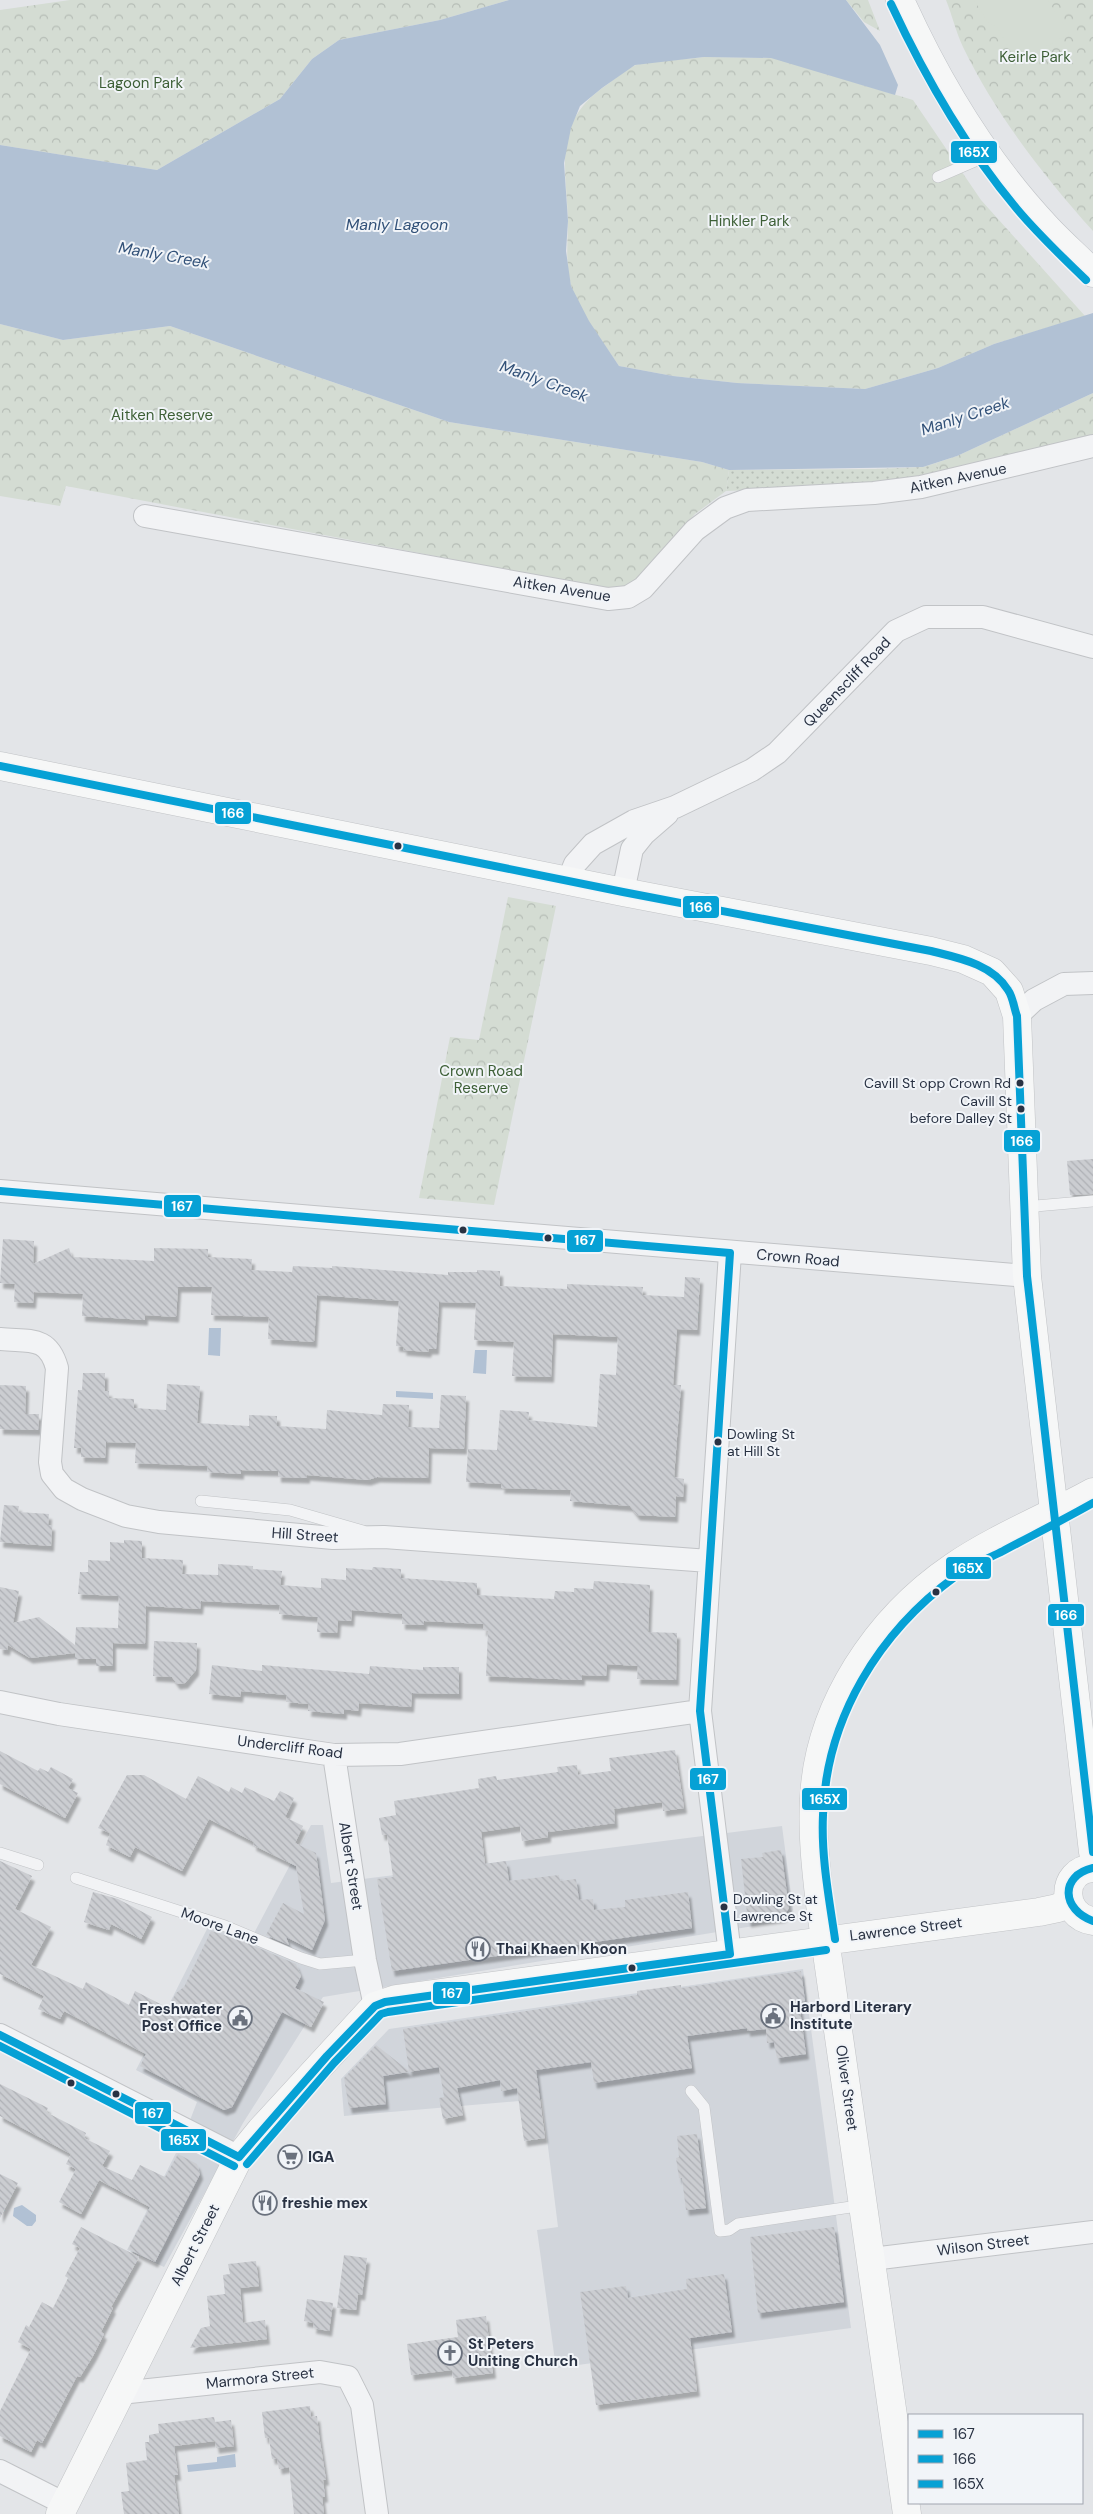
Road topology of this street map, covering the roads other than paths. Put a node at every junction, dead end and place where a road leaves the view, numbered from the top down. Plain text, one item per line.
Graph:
1 (900, 0) edge
2 (989, 155) junction
3 (938, 177) dead end
4 (1093, 274) edge
5 (1093, 446) edge
6 (145, 516) dead end
7 (1093, 647) edge
8 (0, 766) edge
9 (675, 807) junction
10 (568, 880) junction
11 (623, 892) junction
12 (1093, 983) edge
13 (1017, 1016) junction
14 (0, 1191) edge
15 (1093, 1201) edge
16 (1024, 1208) junction
17 (730, 1253) junction
18 (1027, 1276) junction
19 (0, 1339) edge
20 (1093, 1492) edge
21 (201, 1501) dead end
22 (1053, 1514) junction
23 (384, 1537) junction
24 (709, 1561) junction
25 (0, 1702) edge
26 (700, 1711) junction
27 (334, 1755) junction
28 (1093, 1852) edge
29 (0, 1853) edge
30 (38, 1865) dead end
31 (1093, 1868) edge
32 (76, 1878) dead end
33 (1069, 1901) junction
34 (1093, 1921) edge
35 (826, 1940) junction
36 (730, 1954) junction
37 (365, 1960) junction
38 (380, 2004) junction
39 (0, 2035) edge
40 (691, 2091) dead end
41 (239, 2157) junction
42 (864, 2205) junction
43 (1093, 2232) edge
44 (872, 2259) junction
45 (120, 2393) junction
46 (0, 2471) edge
47 (62, 2509) edge
48 (377, 2514) edge
49 (907, 2514) edge

1 - 2 main road
2 - 3 lane
2 - 4 main road
5 - 6 street, Aitken Avenue
7 - 9 street, Queenscliff Road
8 - 10 main road
9 - 10 street, Queenscliff Road
9 - 11 street, Queenscliff Road
10 - 11 main road
11 - 13 main road
12 - 13 street
13 - 16 main road
14 - 17 street, Crown Road
15 - 16 lane
16 - 18 main road
17 - 18 street, Crown Road
17 - 24 street
18 - 22 main road
19 - 23 street, Hill Street
20 - 22 main road, Oliver Street
21 - 23 lane
22 - 28 main road
22 - 35 main road, Oliver Street
23 - 24 street, Hill Street
24 - 26 street
25 - 27 street, Undercliff Road
26 - 27 street, Undercliff Road
26 - 36 street
27 - 37 street, Albert Street
29 - 30 lane
31 - 33 main road
32 - 37 lane, Moore Lane
33 - 34 main road
33 - 35 main road, Lawrence Street
35 - 36 main road, Lawrence Street
35 - 42 main road, Oliver Street
36 - 38 main road, Lawrence Street
37 - 38 street, Albert Street
38 - 41 main road, Albert Street
39 - 41 street
40 - 42 lane
41 - 45 main road, Albert Street
42 - 44 main road, Oliver Street
43 - 44 street, Wilson Street
44 - 49 main road, Oliver Street
45 - 47 main road, Albert Street
45 - 48 street, Marmora Street
46 - 47 street

